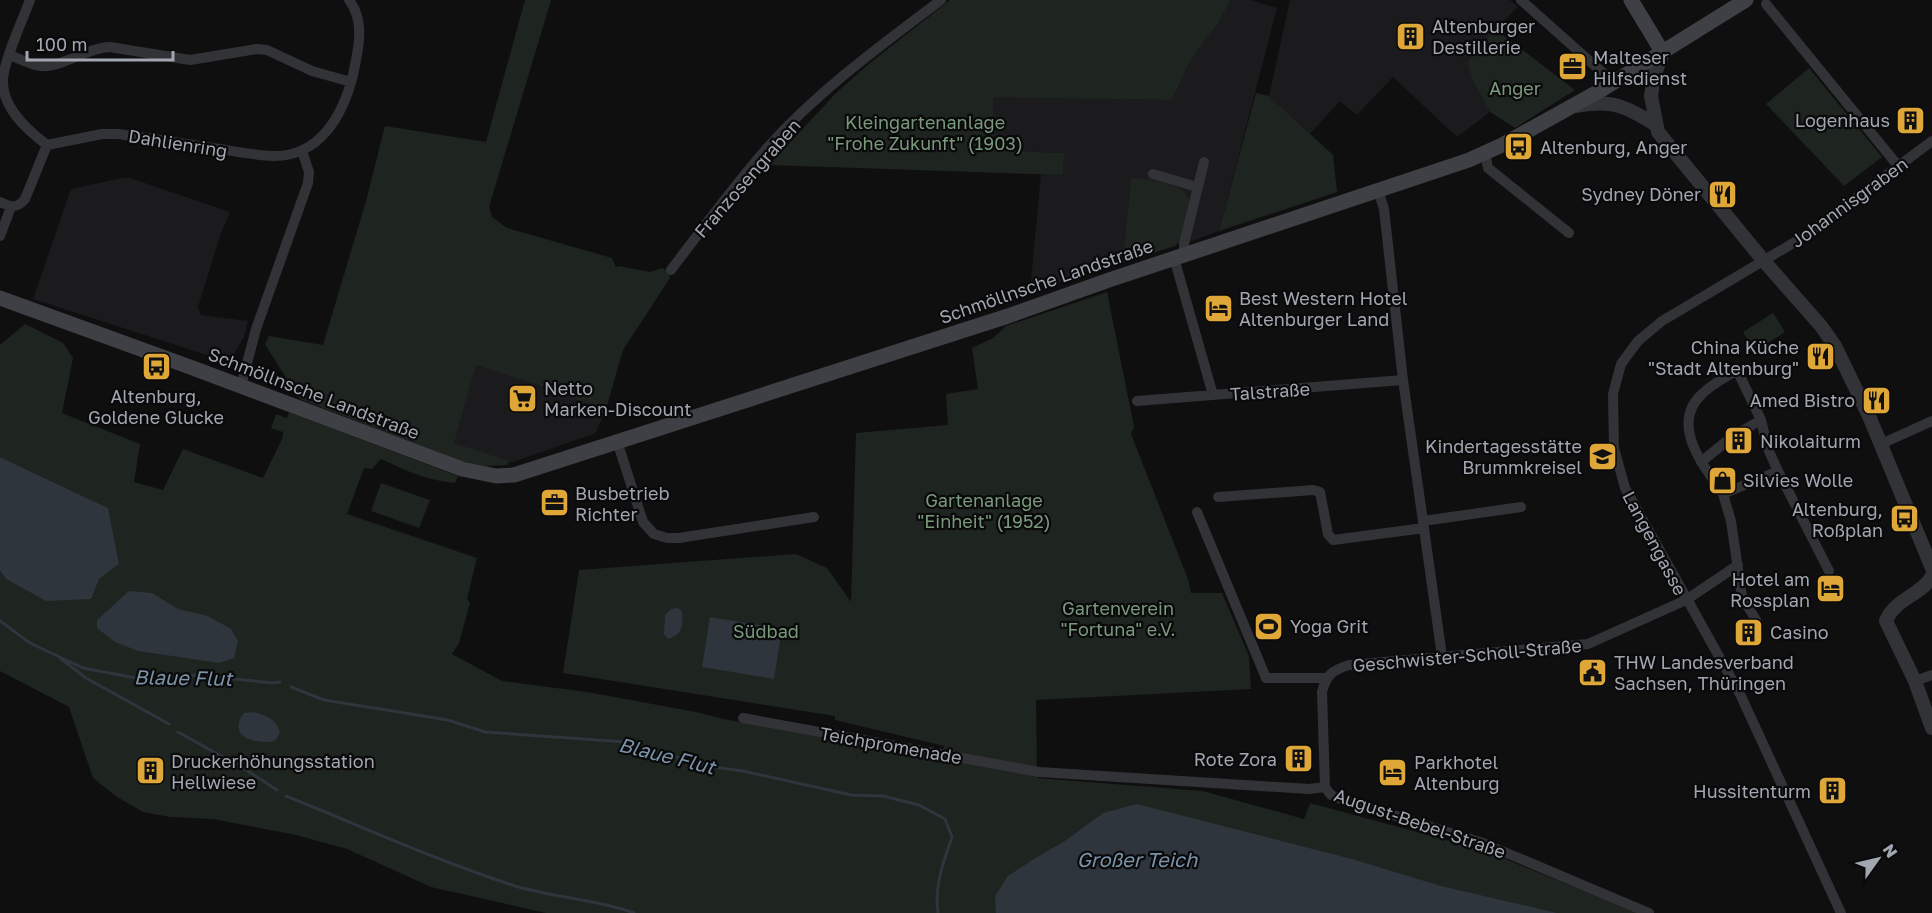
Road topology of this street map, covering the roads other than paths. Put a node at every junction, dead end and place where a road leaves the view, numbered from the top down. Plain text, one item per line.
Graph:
1 (30, 0) edge
2 (349, 0) edge
3 (941, 0) edge
4 (1631, 0) edge
5 (1746, 0) edge
6 (1526, 1) edge
7 (1766, 4) dead end
8 (1663, 53) junction
9 (10, 55) junction
10 (351, 82) junction
11 (1611, 85) junction
12 (2, 93) edge
13 (1571, 107) junction
14 (1656, 125) junction
15 (1932, 141) edge
16 (47, 145) junction
17 (302, 151) junction
18 (1485, 152) junction
19 (1204, 162) dead end
20 (1901, 165) junction
21 (1153, 174) dead end
22 (1197, 187) junction
23 (1378, 190) junction
24 (0, 202) edge
25 (11, 207) junction
26 (1569, 233) dead end
27 (0, 236) edge
28 (1179, 256) junction
29 (1763, 260) junction
30 (671, 270) dead end
31 (0, 298) edge
32 (1403, 380) junction
33 (241, 386) junction
34 (1213, 395) junction
35 (1137, 400) dead end
36 (1761, 420) junction
37 (1932, 421) edge
38 (617, 441) junction
39 (1881, 444) junction
40 (1701, 462) junction
41 (1778, 471) junction
42 (1723, 494) junction
43 (1218, 497) dead end
44 (1521, 507) dead end
45 (1197, 512) dead end
46 (814, 517) dead end
47 (1424, 524) junction
48 (1738, 565) junction
49 (1932, 568) edge
50 (1829, 571) dead end
51 (1932, 576) edge
52 (1686, 600) junction
53 (1756, 620) dead end
54 (1442, 656) junction
55 (1932, 675) edge
56 (1325, 678) junction
57 (1915, 681) junction
58 (742, 718) dead end
59 (1932, 728) edge
60 (1039, 772) joint
61 (1325, 787) junction
62 (1649, 913) edge
63 (1841, 913) edge

1 - 9 street
2 - 10 street, Dahlienring
3 - 30 street, Franzosengraben
4 - 8 main road
5 - 8 main road, Schmöllnsche Landstraße
6 - 11 street
7 - 20 street
8 - 11 main road, Schmöllnsche Landstraße
8 - 14 street
9 - 10 street
9 - 12 street
10 - 17 street, Dahlienring
11 - 13 main road, Schmöllnsche Landstraße
12 - 16 street
13 - 14 street
13 - 18 main road, Schmöllnsche Landstraße
14 - 29 street
15 - 20 street, Johannisgraben
16 - 17 street, Dahlienring
16 - 25 street
17 - 33 street
18 - 23 main road, Schmöllnsche Landstraße
18 - 26 street
19 - 22 street
20 - 29 street, Johannisgraben
21 - 22 street
22 - 28 street
23 - 28 main road, Schmöllnsche Landstraße
23 - 32 street
24 - 25 street
25 - 27 street
28 - 34 street
28 - 38 main road, Schmöllnsche Landstraße
29 - 39 street
29 - 52 street, Langengasse
31 - 33 main road, Schmöllnsche Landstraße
32 - 34 street, Talstraße
32 - 47 street
33 - 38 main road, Schmöllnsche Landstraße
34 - 35 street, Talstraße
36 - 40 street
36 - 40 street
36 - 41 street
37 - 39 street
38 - 46 street
39 - 49 street
40 - 42 street
41 - 42 street
41 - 50 street
42 - 48 street
43 - 47 street
44 - 47 street
45 - 56 street
47 - 54 street
48 - 52 street, Geschwister-Scholl-Straße
48 - 53 street
51 - 57 street
52 - 54 street, Geschwister-Scholl-Straße
52 - 63 street, Langengasse
54 - 56 street, Geschwister-Scholl-Straße
55 - 57 street
56 - 61 street
57 - 59 street
58 - 60 street, Teichpromenade
60 - 61 street, August-Bebel-Straße
61 - 62 street, August-Bebel-Straße

